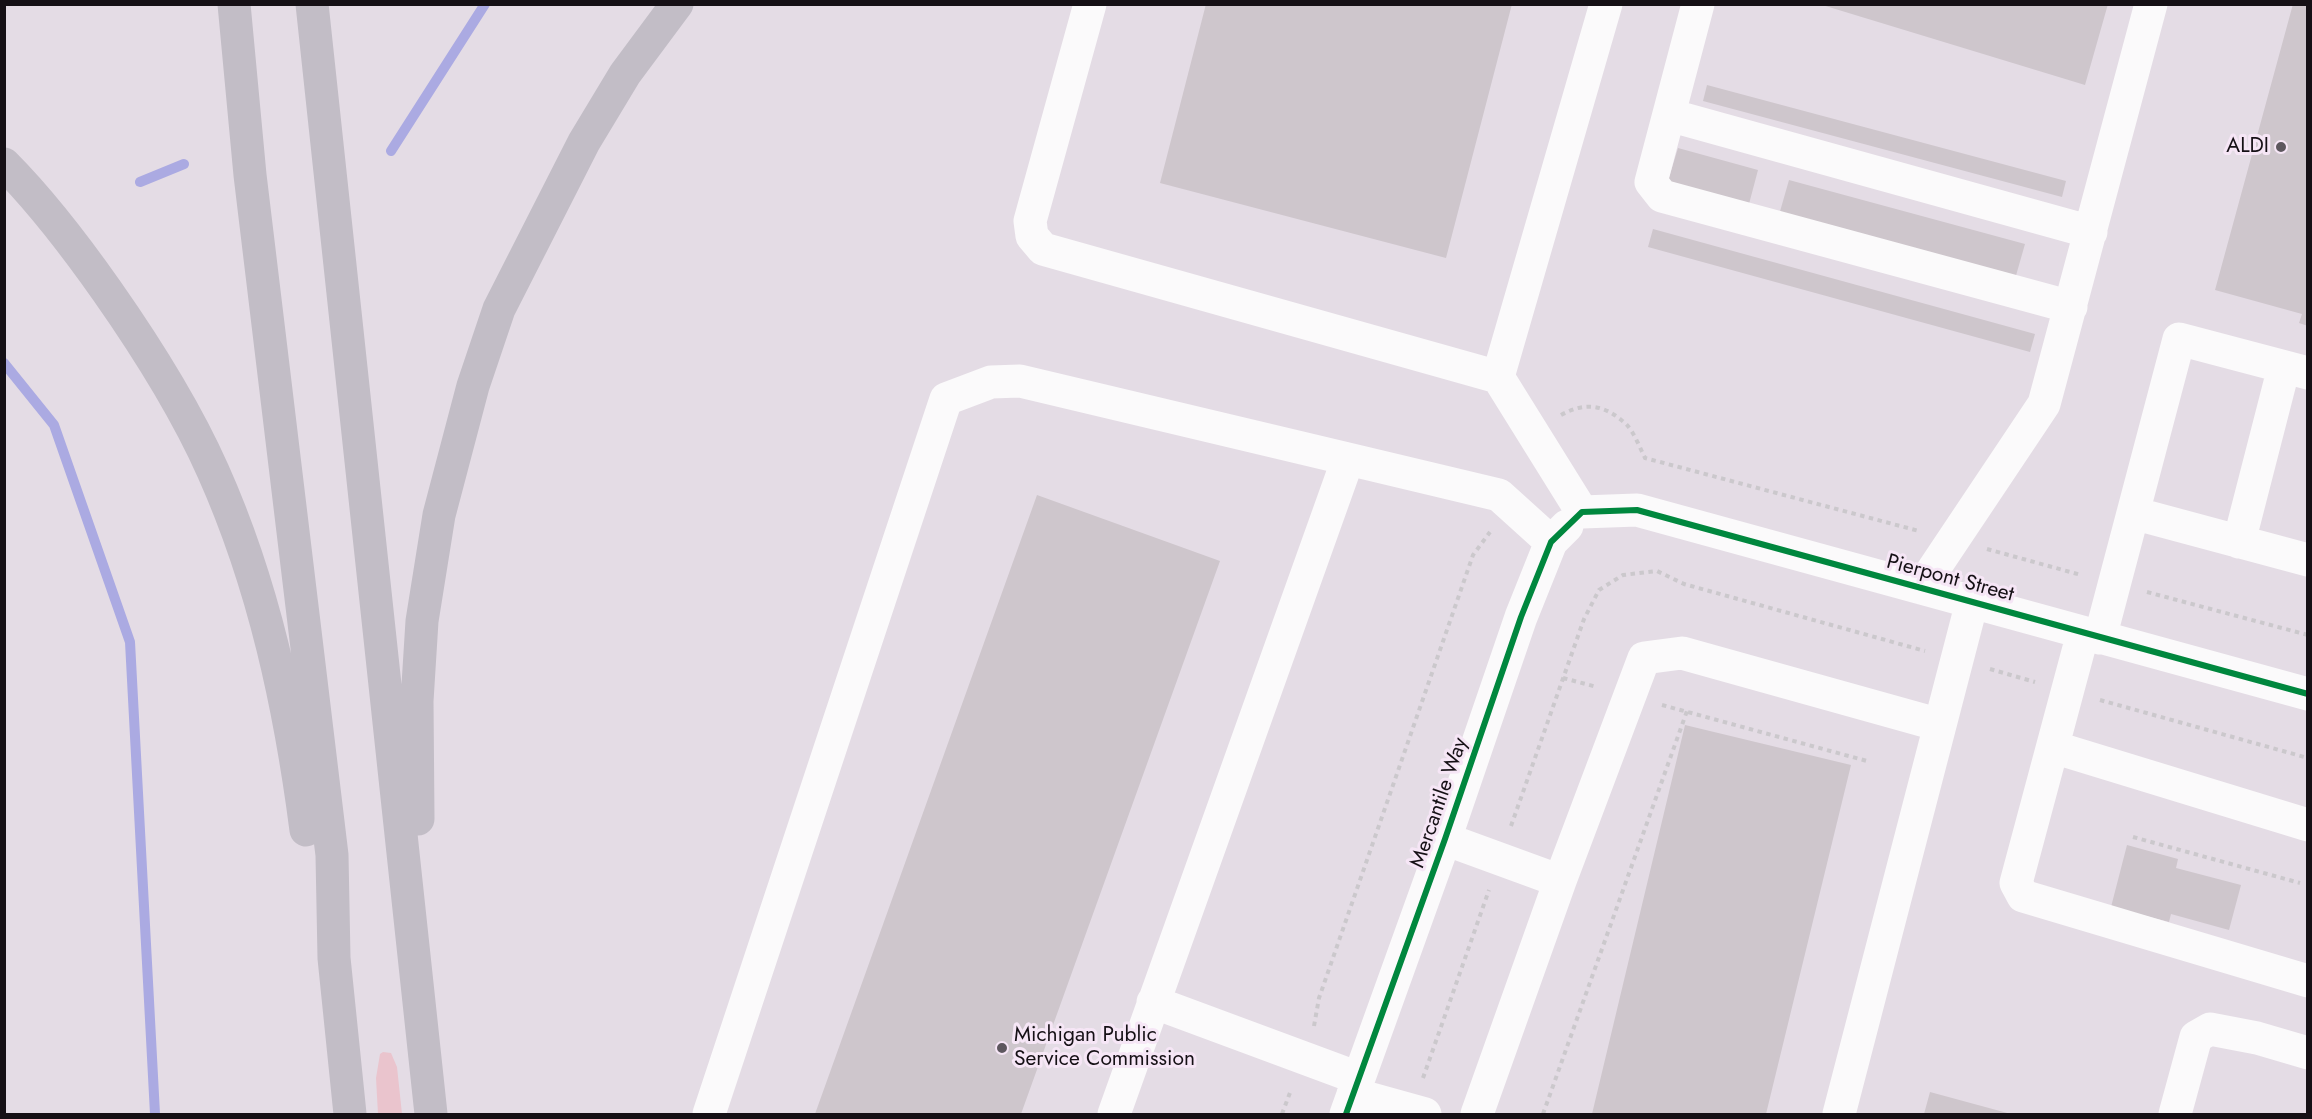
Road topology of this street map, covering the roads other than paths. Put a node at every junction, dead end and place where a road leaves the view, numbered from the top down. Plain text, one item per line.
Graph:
1 (234, 4) edge
2 (312, 4) edge
3 (677, 4) edge
4 (1090, 4) edge
5 (1606, 4) edge
6 (1698, 4) edge
7 (2151, 4) edge
8 (1669, 115) junction
9 (4, 164) edge
10 (2091, 232) junction
11 (2072, 307) junction
12 (2296, 370) edge
13 (1498, 377) junction
14 (1348, 459) junction
15 (1581, 512) junction
16 (2133, 513) junction
17 (1551, 542) junction
18 (2239, 542) junction
19 (2307, 560) edge
20 (1921, 588) junction
21 (1972, 603) junction
22 (2092, 635) junction
23 (2307, 694) edge
24 (1940, 725) junction
25 (2053, 747) junction
26 (2307, 825) edge
27 (1445, 839) junction
28 (1560, 880) junction
29 (334, 958) junction
30 (2307, 981) edge
31 (1153, 1002) junction
32 (422, 1022) junction
33 (2307, 1053) edge
34 (1352, 1096) edge
35 (1418, 1113) edge
36 (350, 1114) edge
37 (431, 1114) edge
38 (709, 1114) edge
39 (1114, 1114) edge
40 (1477, 1114) edge
41 (1839, 1114) edge
42 (2175, 1114) edge

1 - 29 highway
2 - 32 highway
3 - 32 highway
4 - 13 street
5 - 13 street
6 - 8 street
7 - 10 street
8 - 10 street
8 - 11 street
9 - 29 highway
10 - 11 street
11 - 20 street
12 - 16 street
12 - 18 street
13 - 15 street
14 - 17 street
14 - 31 street
14 - 38 street
15 - 17 street, Mercantile Way
15 - 20 street, Pierpont Street
16 - 18 street
16 - 22 street
17 - 27 street, Mercantile Way
18 - 19 street
20 - 21 street, Pierpont Street
21 - 22 street, Pierpont Street
21 - 24 street
22 - 23 street, Pierpont Street
22 - 25 street
24 - 28 street
24 - 41 street
25 - 26 street
25 - 30 street
27 - 28 street
27 - 34 street, Mercantile Way
28 - 40 street
29 - 36 highway
31 - 34 street
31 - 39 street
32 - 37 highway
33 - 42 street
34 - 35 street

